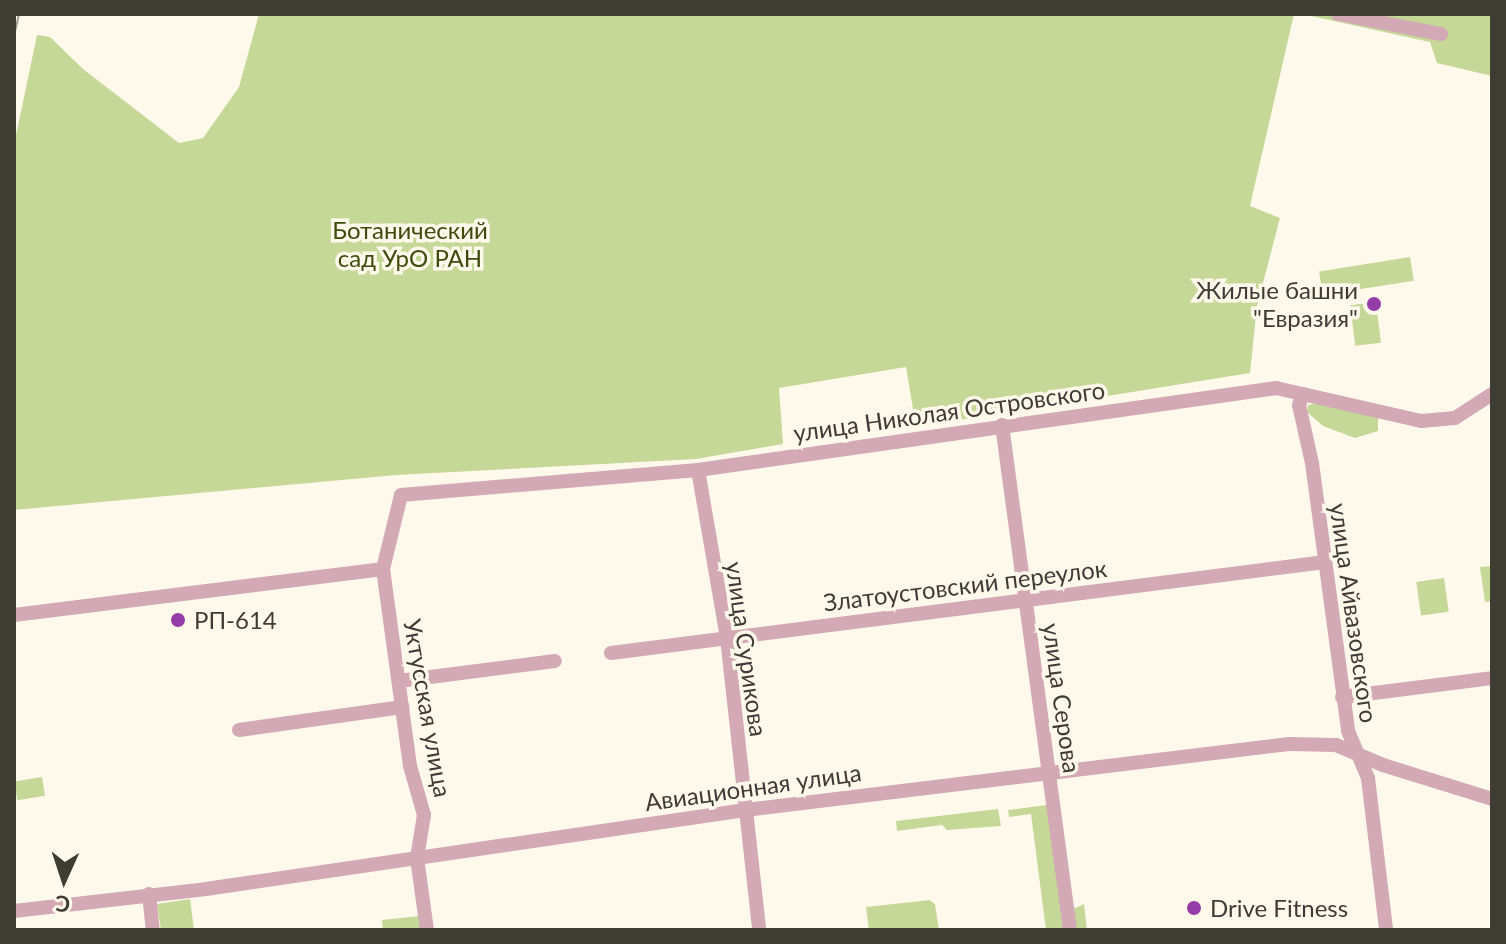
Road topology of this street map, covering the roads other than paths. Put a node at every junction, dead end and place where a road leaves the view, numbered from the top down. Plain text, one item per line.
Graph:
1 (1338, 14) edge
2 (1441, 34) dead end
3 (1303, 394) junction
4 (1492, 394) edge
5 (1002, 425) junction
6 (698, 470) junction
7 (401, 495) joint
8 (1325, 562) junction
9 (383, 569) junction
10 (1027, 599) junction
11 (14, 615) edge
12 (727, 638) junction
13 (611, 653) dead end
14 (555, 661) dead end
15 (1492, 678) edge
16 (399, 681) junction
17 (1342, 697) junction
18 (402, 707) junction
19 (239, 730) dead end
20 (1353, 751) junction
21 (1050, 771) junction
22 (1492, 799) edge
23 (745, 810) junction
24 (417, 858) junction
25 (149, 894) junction
26 (14, 911) edge
27 (153, 930) edge
28 (427, 930) edge
29 (759, 930) edge
30 (1070, 930) edge
31 (1386, 930) edge

1 - 2 street
3 - 4 street, улица Николая Островского
3 - 5 street, улица Николая Островского
3 - 8 street, улица Айвазовского
5 - 6 street, улица Николая Островского
5 - 10 street, улица Серова
6 - 7 street, улица Николая Островского
6 - 12 street, улица Сурикова
7 - 9 street, Уктусская улица
8 - 10 street, Златоустовский переулок
8 - 17 street, улица Айвазовского
9 - 11 street
9 - 16 street, Уктусская улица
10 - 12 street, Златоустовский переулок
10 - 21 street, улица Серова
12 - 13 street, Златоустовский переулок
12 - 23 street, улица Сурикова
14 - 16 street
15 - 17 street
16 - 18 street, Уктусская улица
17 - 20 street, улица Айвазовского
18 - 19 street
18 - 24 street, Уктусская улица
20 - 21 street, Авиационная улица
20 - 22 street, Авиационная улица
20 - 31 street, улица Айвазовского
21 - 23 street, Авиационная улица
21 - 30 street, улица Серова
23 - 24 street, Авиационная улица
23 - 29 street, улица Сурикова
24 - 25 street, Авиационная улица
24 - 28 street, Уктусская улица
25 - 26 street, Авиационная улица
25 - 27 street

